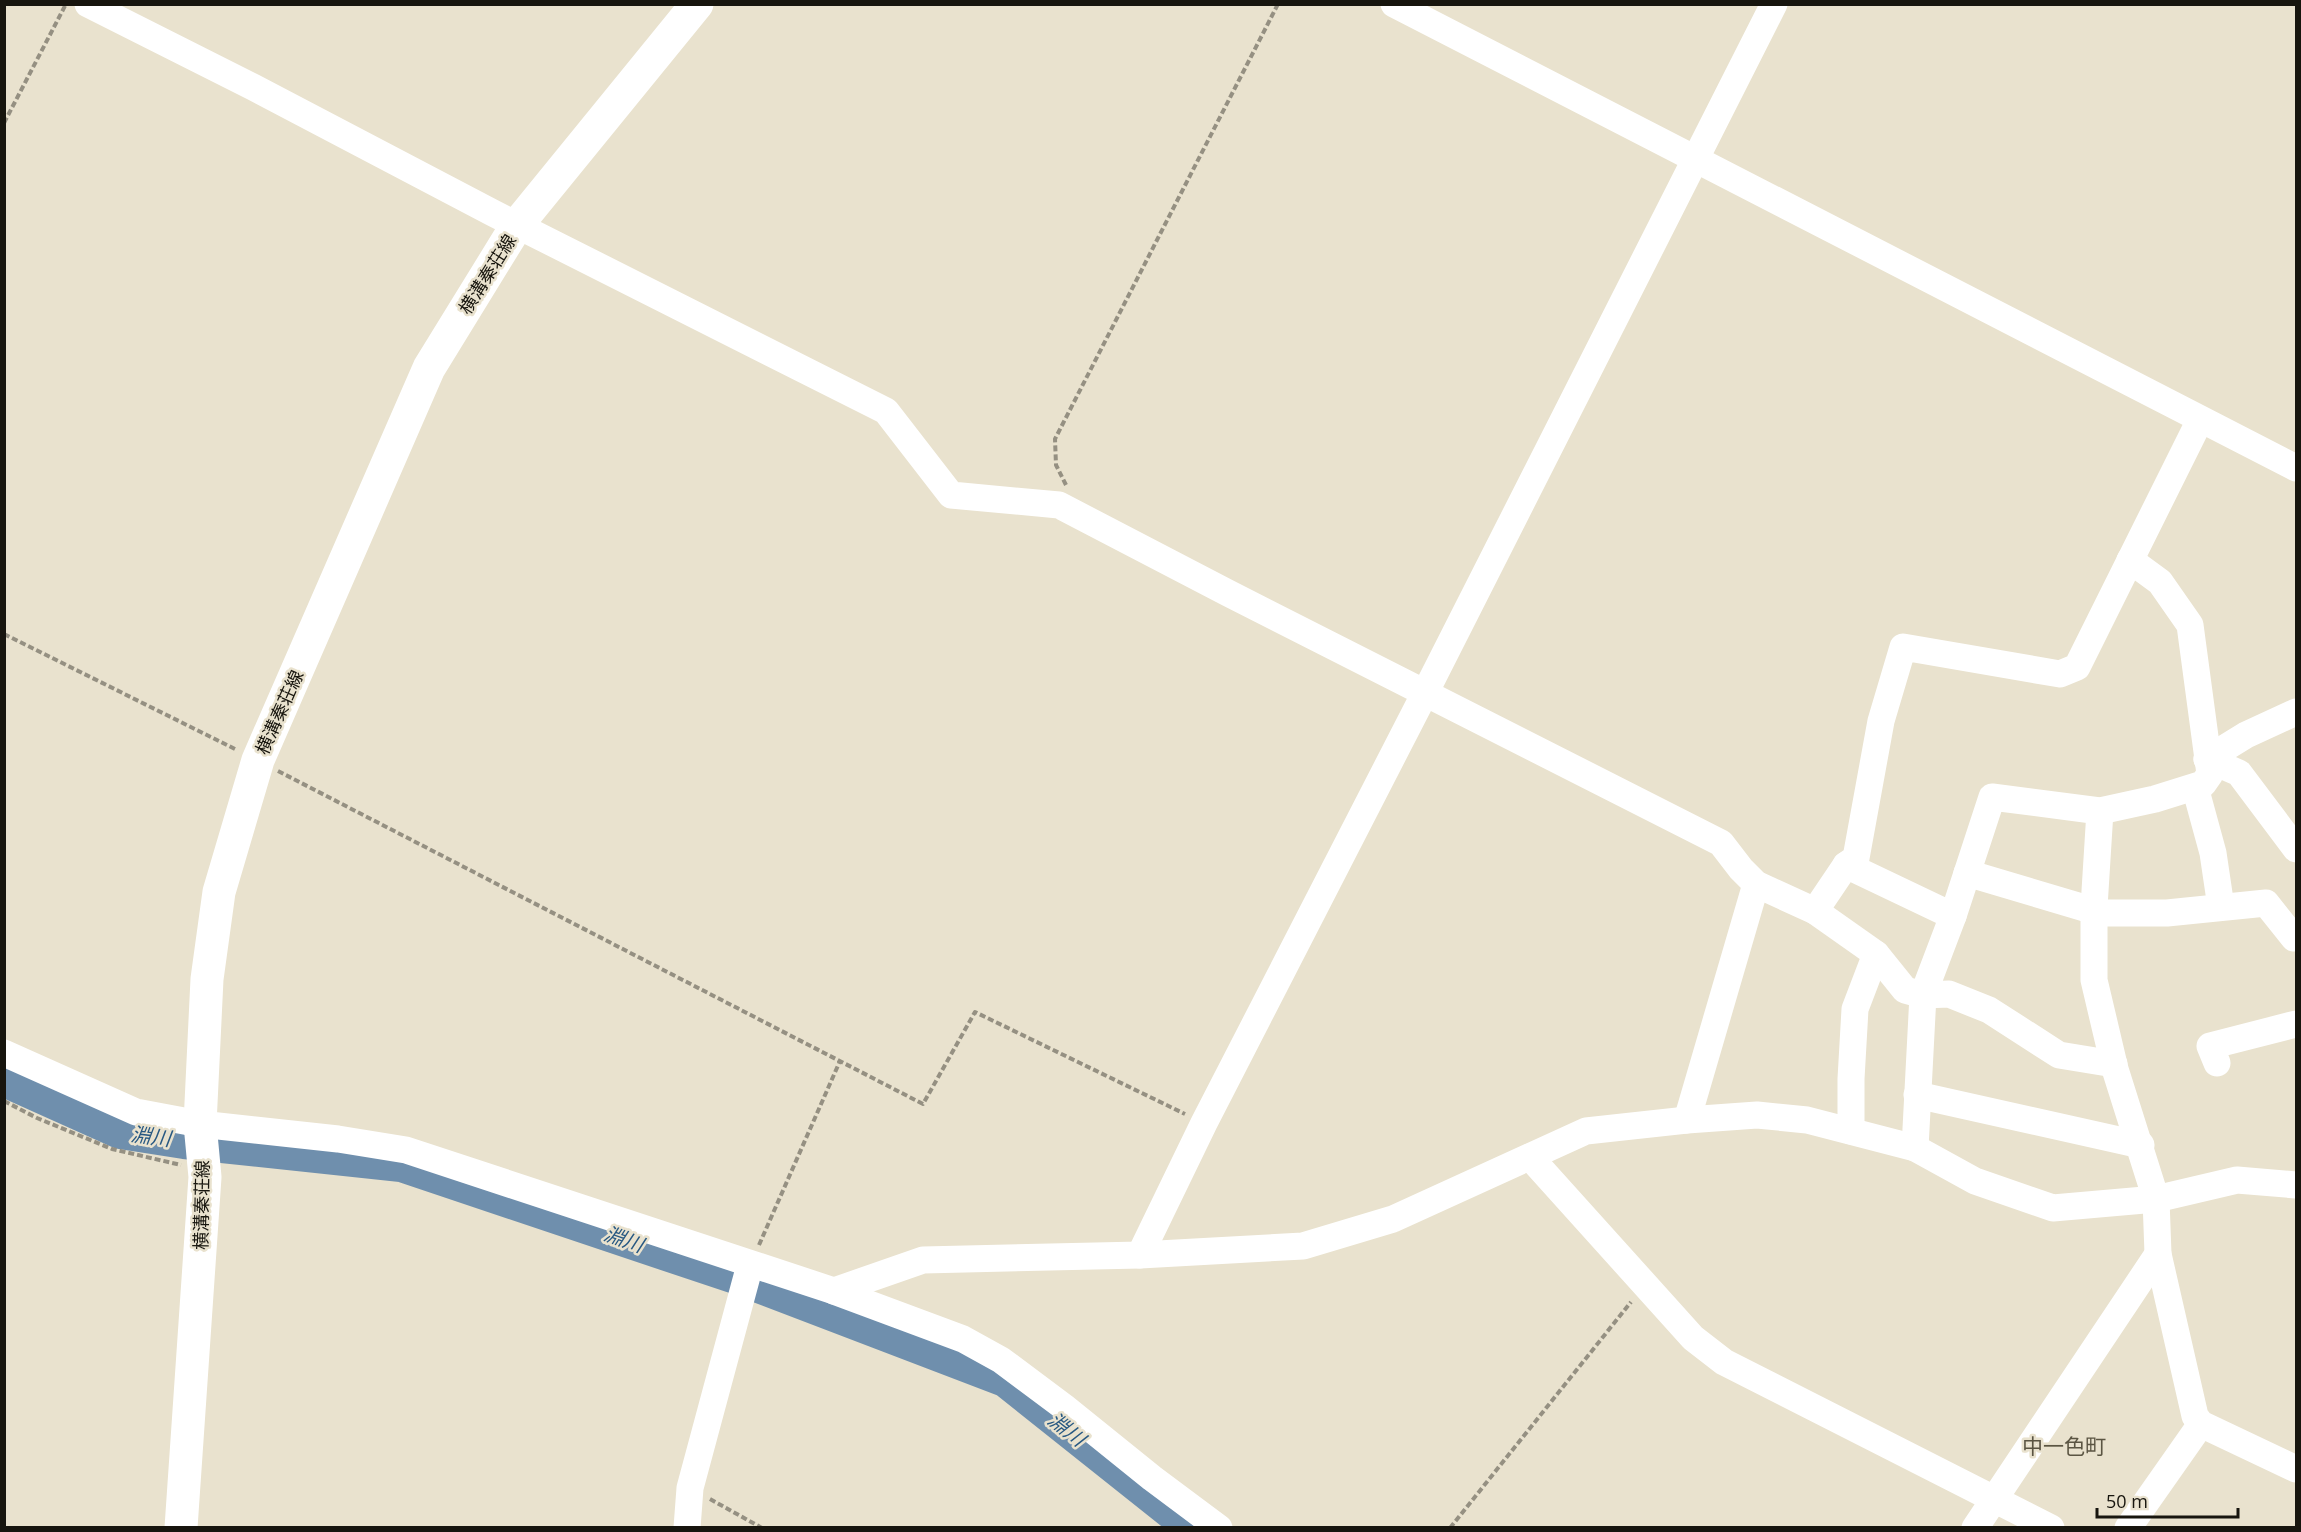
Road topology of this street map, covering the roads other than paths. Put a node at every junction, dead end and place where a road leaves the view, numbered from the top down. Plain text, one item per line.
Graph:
1 (88, 4) edge
2 (697, 4) edge
3 (1394, 4) edge
4 (1774, 4) edge
5 (1695, 159) junction
6 (517, 225) junction
7 (2200, 420) junction
8 (2296, 468) edge
9 (2130, 560) junction
10 (1425, 693) junction
11 (2296, 712) edge
12 (2207, 759) junction
13 (2195, 787) junction
14 (2100, 811) junction
15 (2296, 849) edge
16 (1846, 865) junction
17 (1967, 873) junction
18 (1756, 884) junction
19 (2221, 907) junction
20 (1815, 911) junction
21 (2094, 913) junction
22 (1953, 916) junction
23 (2296, 937) edge
24 (1876, 954) junction
25 (1923, 995) junction
26 (2296, 1023) edge
27 (4, 1053) edge
28 (2217, 1063) dead end
29 (2114, 1064) junction
30 (1917, 1095) junction
31 (1687, 1120) junction
32 (200, 1124) junction
33 (1851, 1131) junction
34 (2141, 1145) junction
35 (1915, 1148) junction
36 (1530, 1156) junction
37 (2296, 1185) edge
38 (2156, 1199) junction
39 (2158, 1254) junction
40 (1140, 1255) junction
41 (750, 1265) junction
42 (834, 1291) junction
43 (2201, 1424) junction
44 (2296, 1469) edge
45 (1994, 1498) junction
46 (181, 1527) edge
47 (687, 1527) edge
48 (1219, 1527) edge
49 (1975, 1527) edge
50 (2051, 1527) edge
51 (2128, 1527) edge

1 - 6 street
2 - 6 main road, 横溝秦荘線
3 - 5 street
4 - 5 street
5 - 7 street
5 - 10 street
6 - 10 street
6 - 32 main road, 横溝秦荘線
7 - 8 street
7 - 9 street
9 - 12 street
9 - 16 street
10 - 18 street
10 - 40 street
11 - 12 street
12 - 13 street
12 - 15 street
13 - 14 street
13 - 19 street
14 - 17 street
14 - 21 street
16 - 20 street
16 - 22 street
17 - 21 street
17 - 22 street
18 - 20 street
18 - 31 street
19 - 21 street
19 - 23 street
20 - 24 street
21 - 29 street
22 - 25 street
24 - 25 street
24 - 33 street
25 - 29 street
25 - 30 street
26 - 28 street
27 - 32 street
29 - 34 street
30 - 34 street
30 - 35 street
31 - 33 street
31 - 36 street
32 - 41 street
32 - 46 main road, 横溝秦荘線
33 - 35 street
34 - 38 street
35 - 38 street
36 - 40 street
36 - 45 street
37 - 38 street
38 - 39 street
39 - 43 street
39 - 45 street
40 - 42 street
41 - 42 street
41 - 47 street
42 - 48 street
43 - 44 street
43 - 51 street
45 - 49 street
45 - 50 street

